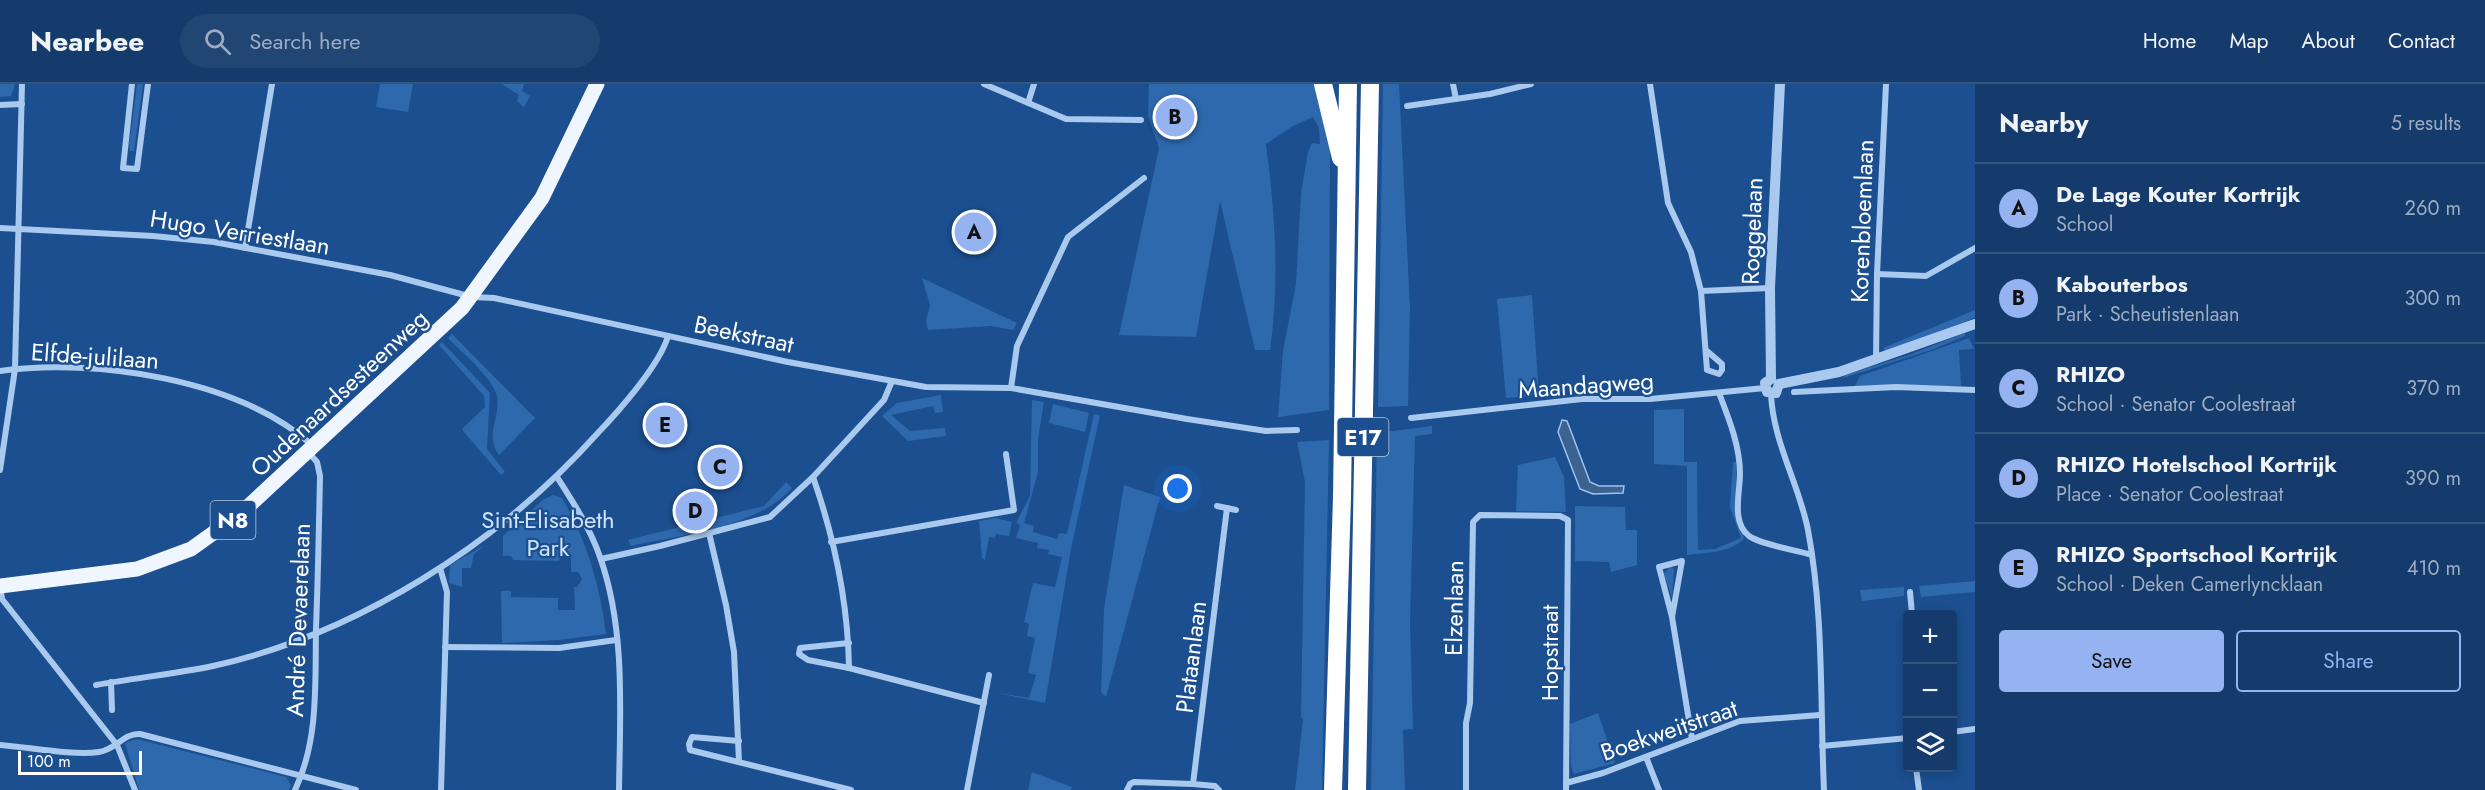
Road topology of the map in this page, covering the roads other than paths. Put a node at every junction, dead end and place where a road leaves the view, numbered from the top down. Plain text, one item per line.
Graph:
1 (22, 84) edge
2 (132, 84) edge
3 (148, 84) edge
4 (272, 84) edge
5 (597, 84) edge
6 (984, 84) edge
7 (1034, 84) edge
8 (1323, 84) edge
9 (1348, 84) edge
10 (1370, 84) edge
11 (1453, 84) edge
12 (1531, 84) edge
13 (1650, 84) edge
14 (1780, 84) edge
15 (1886, 84) edge
16 (1456, 99) junction
17 (1028, 103) junction
18 (22, 104) junction
19 (0, 105) edge
20 (1407, 106) dead end
21 (1142, 120) dead end
22 (1347, 177) junction
23 (1144, 178) dead end
24 (0, 228) edge
25 (20, 228) junction
26 (245, 248) junction
27 (1975, 248) edge
28 (1877, 274) junction
29 (1770, 288) junction
30 (1701, 291) junction
31 (472, 297) junction
32 (1975, 324) edge
33 (668, 336) junction
34 (1707, 351) dead end
35 (1876, 360) junction
36 (15, 369) junction
37 (0, 371) edge
38 (1839, 372) junction
39 (892, 381) junction
40 (1772, 386) junction
41 (1011, 388) junction
42 (1843, 389) junction
43 (1975, 390) edge
44 (1794, 392) dead end
45 (1719, 393) junction
46 (1411, 418) dead end
47 (1297, 430) dead end
48 (312, 450) junction
49 (1006, 454) dead end
50 (0, 470) edge
51 (556, 477) junction
52 (813, 477) junction
53 (1217, 506) dead end
54 (1227, 508) junction
55 (1236, 510) dead end
56 (1567, 517) joint
57 (709, 533) junction
58 (831, 542) junction
59 (1812, 555) junction
60 (601, 559) junction
61 (440, 568) junction
62 (0, 586) edge
63 (1910, 592) dead end
64 (1912, 610) edge
65 (1672, 617) junction
66 (316, 632) junction
67 (616, 640) junction
68 (849, 643) junction
69 (446, 647) junction
70 (849, 668) junction
71 (989, 675) dead end
72 (111, 682) junction
73 (96, 685) dead end
74 (984, 703) junction
75 (112, 710) dead end
76 (1820, 715) junction
77 (1975, 729) edge
78 (1957, 731) edge
79 (1903, 738) edge
80 (1692, 739) junction
81 (739, 741) junction
82 (0, 745) edge
83 (117, 745) junction
84 (1822, 746) junction
85 (1646, 757) junction
86 (739, 762) junction
87 (1917, 772) edge
88 (302, 777) junction
89 (823, 782) junction
90 (1193, 784) junction
91 (1566, 787) edge
92 (135, 790) edge
93 (295, 790) edge
94 (356, 790) edge
95 (441, 790) edge
96 (619, 790) edge
97 (821, 790) edge
98 (851, 790) edge
99 (968, 790) edge
100 (1127, 790) edge
101 (1219, 790) edge
102 (1333, 790) edge
103 (1357, 790) edge
104 (1466, 790) edge
105 (1659, 790) edge
106 (1824, 790) edge
107 (1919, 790) edge

1 - 18 street
2 - 3 street
4 - 26 street
5 - 31 main road, Oudenaardsesteenweg / N8
6 - 17 street
7 - 17 street
8 - 22 highway
9 - 22 highway, E17
10 - 103 highway, E17
11 - 16 street
12 - 16 street
13 - 30 street
14 - 29 street, Roggelaan
15 - 28 street, Korenbloemlaan
16 - 20 street
17 - 21 street
18 - 19 street
18 - 25 street
22 - 102 highway, E17
23 - 41 street
24 - 25 street, Hugo Verriestlaan
25 - 26 street, Hugo Verriestlaan
25 - 36 street
26 - 31 street, Hugo Verriestlaan
27 - 28 street
28 - 35 street, Korenbloemlaan
29 - 30 street
29 - 40 street, Roggelaan
30 - 34 street
31 - 33 street, Beekstraat
31 - 48 main road, Oudenaardsesteenweg / N8
32 - 35 street
33 - 39 street, Beekstraat
33 - 51 street
35 - 38 street
36 - 37 street, Elfde-julilaan
36 - 48 street, Elfde-julilaan
36 - 50 street
38 - 40 street
38 - 42 street
39 - 41 street, Beekstraat
39 - 52 street
40 - 45 street, Maandagweg
40 - 59 street
41 - 47 street, Beekstraat
42 - 43 street
42 - 44 street
45 - 46 street, Maandagweg
45 - 59 street
48 - 62 main road, Oudenaardsesteenweg / N8
48 - 66 street, André Devaerelaan
49 - 58 street
51 - 60 street
51 - 61 street
52 - 57 street
52 - 58 street
53 - 54 street
54 - 55 street
54 - 90 street, Plataanlaan
56 - 91 street, Hopstraat
56 - 104 street, Elzenlaan
57 - 60 street
57 - 81 street
58 - 68 street
59 - 76 street
60 - 67 street
61 - 66 street
61 - 69 street
62 - 83 street
63 - 64 street
65 - 65 street
65 - 80 street
66 - 72 street
66 - 88 street, André Devaerelaan
67 - 69 street
67 - 96 street
68 - 70 street
68 - 70 street
69 - 95 street
70 - 74 street
71 - 74 street
72 - 73 street
72 - 75 street
74 - 99 street
76 - 80 street, Boekweitstraat
76 - 84 street
77 - 78 street
79 - 84 street
80 - 85 street, Boekweitstraat
81 - 86 street
81 - 86 street
82 - 83 street
83 - 88 street
83 - 92 street
84 - 106 street
85 - 91 street, Boekweitstraat
85 - 105 street
86 - 89 street
87 - 107 street
88 - 93 street, André Devaerelaan
88 - 94 street
89 - 97 street
89 - 98 street
90 - 100 street
90 - 101 street

